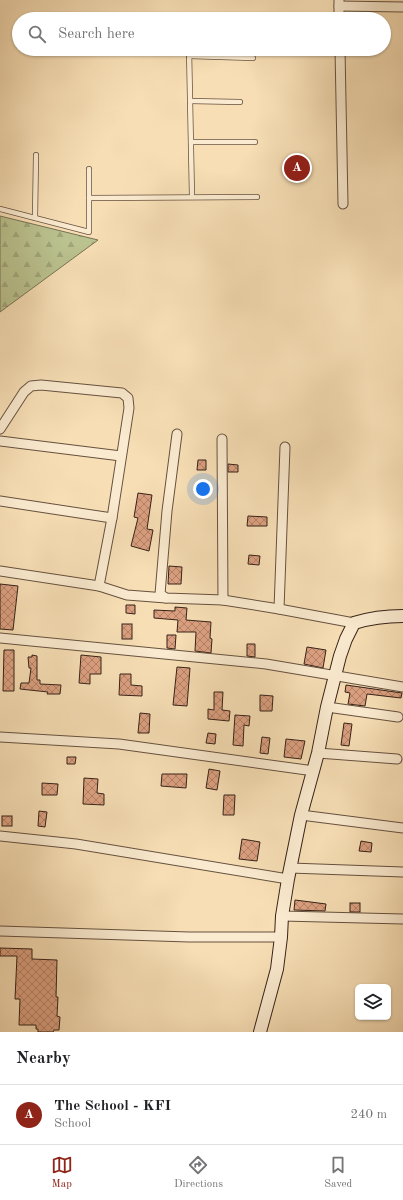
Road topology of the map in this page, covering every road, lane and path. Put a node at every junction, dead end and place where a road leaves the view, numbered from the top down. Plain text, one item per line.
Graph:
1 (339, 3) edge
2 (403, 7) edge
3 (189, 56) joint
4 (340, 56) edge
5 (252, 58) dead end
6 (190, 101) junction
7 (240, 102) dead end
8 (191, 142) junction
9 (255, 142) dead end
10 (36, 155) dead end
11 (89, 169) dead end
12 (192, 197) junction
13 (257, 197) dead end
14 (89, 198) junction
15 (343, 204) dead end
16 (0, 209) edge
17 (35, 218) junction
18 (0, 429) edge
19 (177, 434) dead end
20 (222, 439) dead end
21 (0, 441) edge
22 (285, 447) dead end
23 (121, 456) junction
24 (0, 502) edge
25 (112, 518) junction
26 (0, 571) edge
27 (99, 586) junction
28 (166, 598) junction
29 (224, 600) junction
30 (279, 609) junction
31 (403, 616) edge
32 (354, 623) junction
33 (0, 638) edge
34 (336, 675) junction
35 (403, 687) edge
36 (327, 707) junction
37 (398, 717) dead end
38 (0, 737) edge
39 (318, 753) junction
40 (397, 759) dead end
41 (314, 771) junction
42 (301, 815) junction
43 (403, 828) edge
44 (0, 836) edge
45 (403, 872) edge
46 (289, 874) junction
47 (282, 916) junction
48 (403, 919) edge
49 (0, 931) edge
50 (281, 937) junction
51 (260, 1032) edge

1 - 2 street
3 - 5 lane
3 - 6 lane
4 - 15 street
6 - 7 lane
6 - 8 lane
8 - 9 lane
8 - 12 lane
10 - 17 lane
11 - 14 lane
12 - 13 lane
12 - 14 lane
14 - 17 lane
16 - 17 lane
18 - 23 street
19 - 28 street
20 - 29 street
21 - 23 street
22 - 30 street
23 - 25 street
24 - 25 street
25 - 27 street
26 - 27 street
27 - 28 street
28 - 29 street
29 - 30 street
30 - 32 street
31 - 32 street
32 - 34 street
33 - 34 street
34 - 35 street
34 - 36 street
36 - 37 street
36 - 39 street
38 - 41 street
39 - 40 street
39 - 41 street
41 - 42 street
42 - 43 street
42 - 46 street
44 - 46 street
45 - 46 street
46 - 47 street
47 - 48 street
47 - 50 street
49 - 50 street
50 - 51 street

